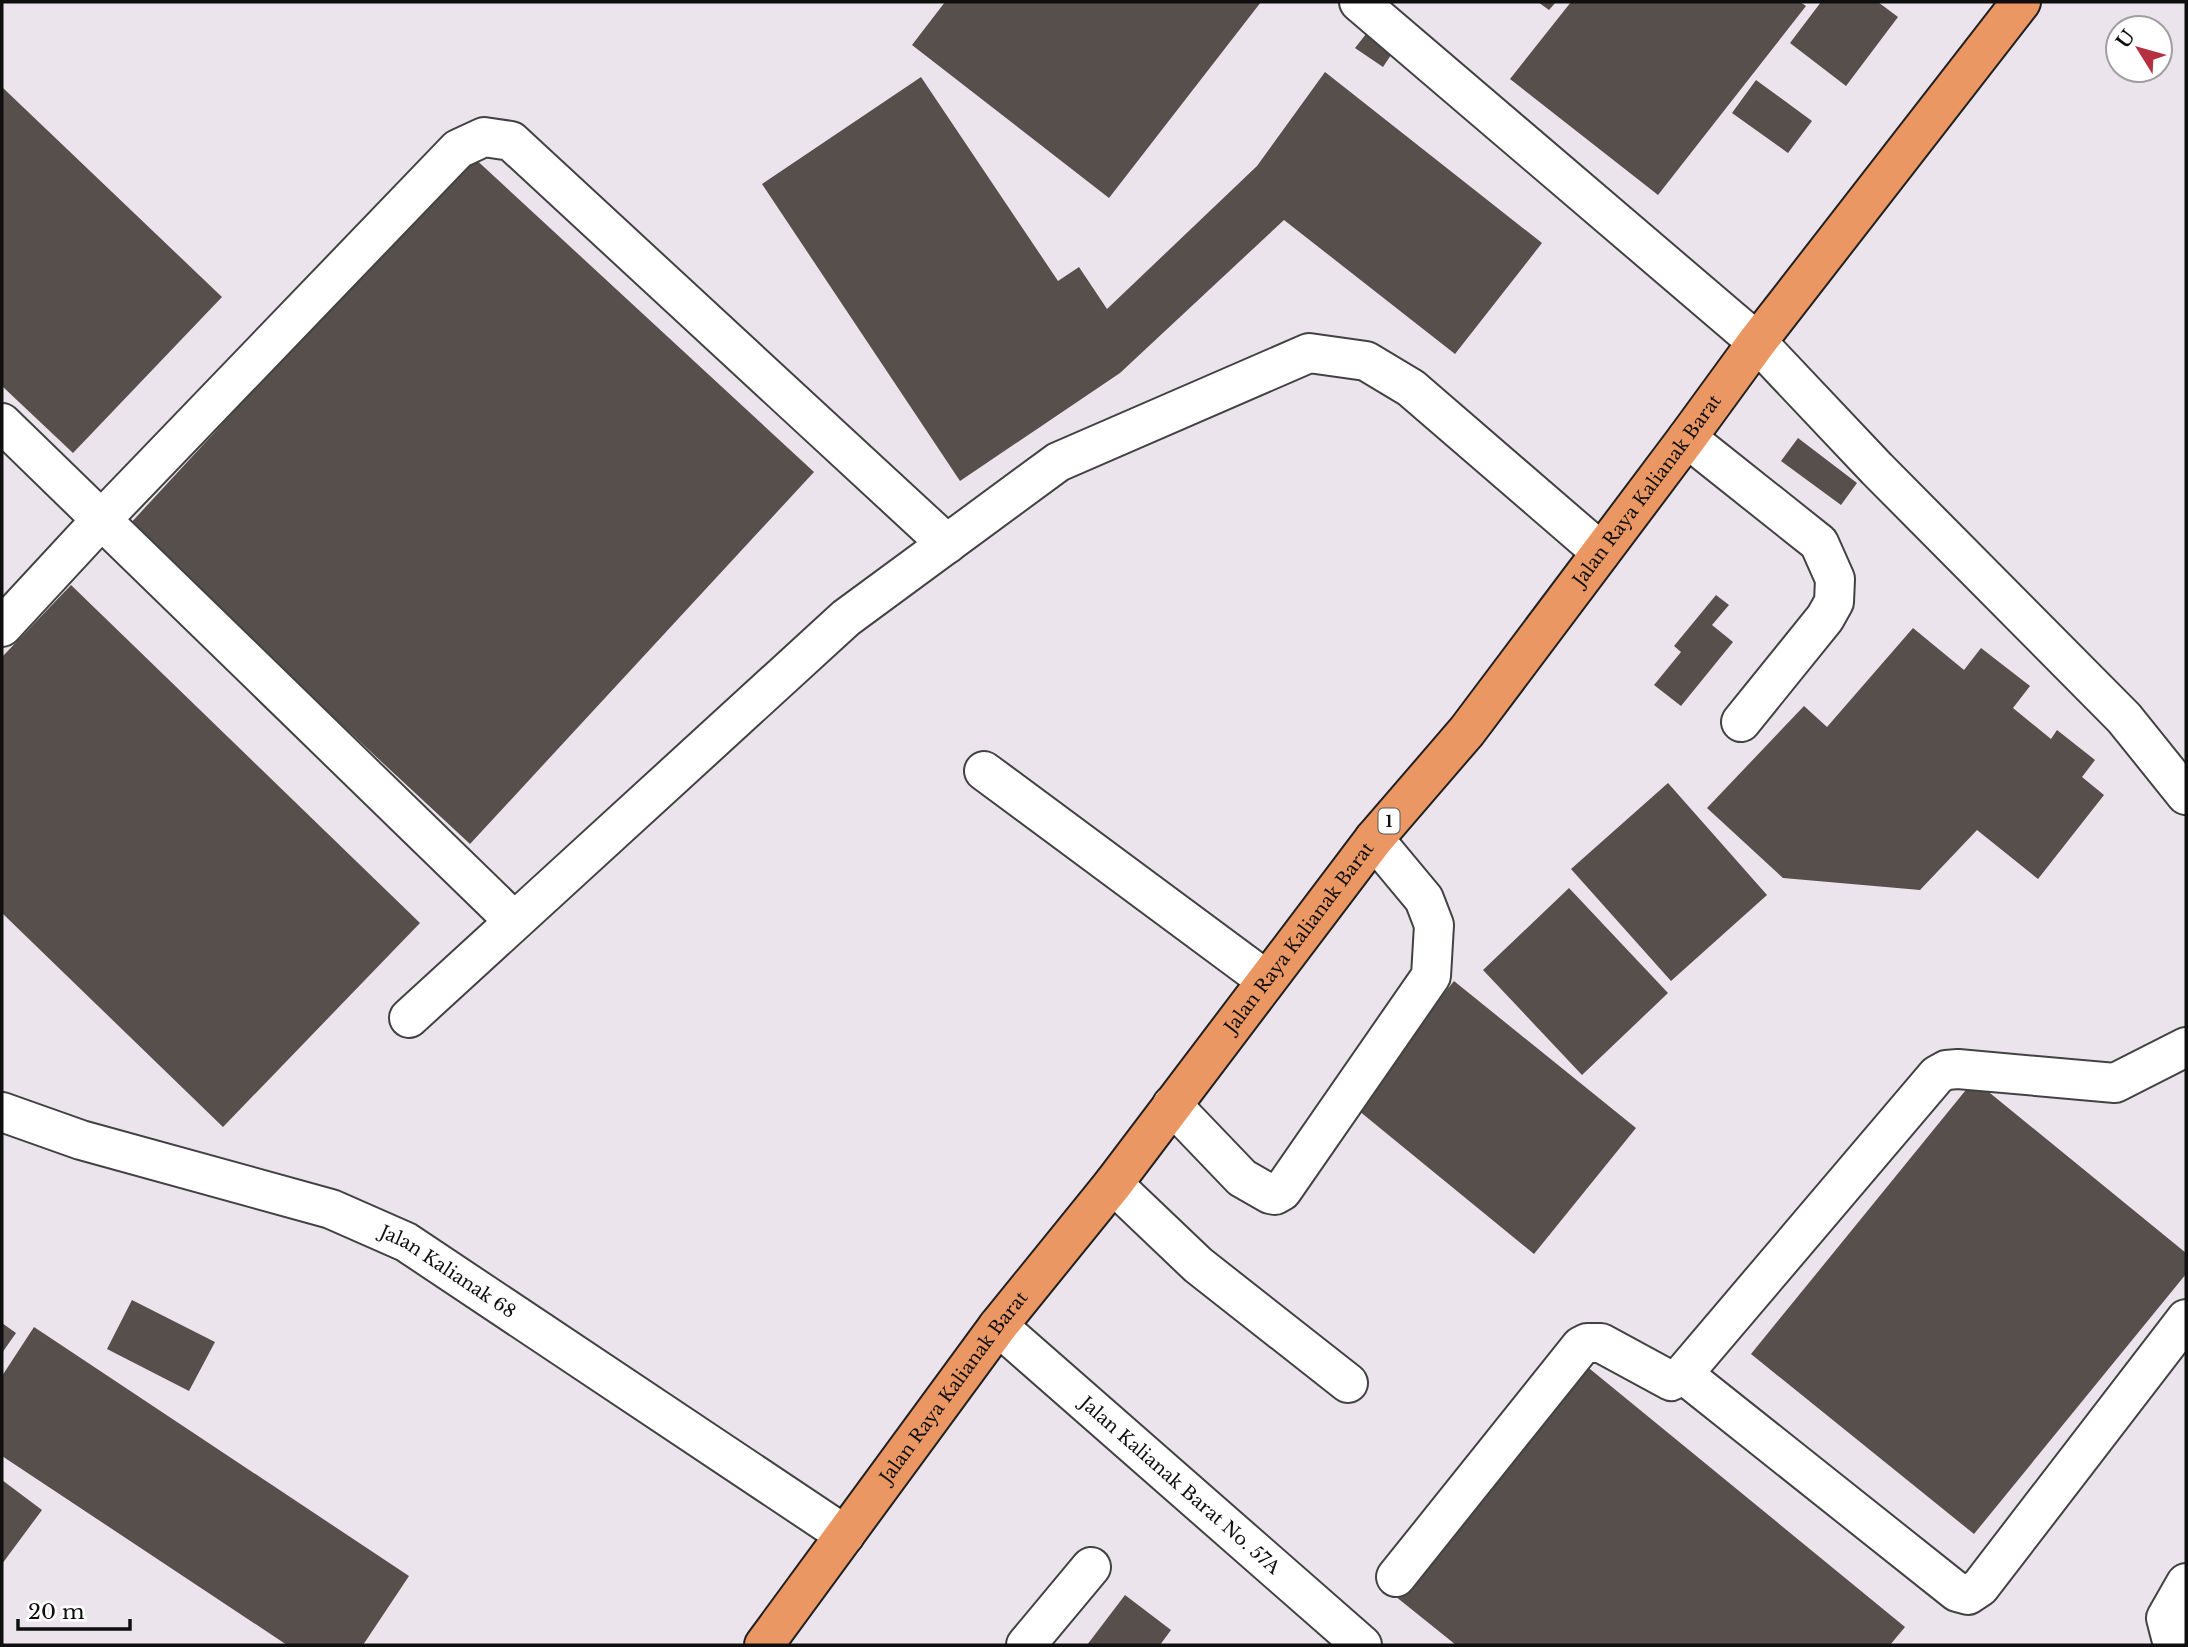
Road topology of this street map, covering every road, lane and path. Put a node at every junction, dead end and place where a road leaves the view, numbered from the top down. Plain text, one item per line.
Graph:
1 (1359, 2) edge
2 (2021, 2) edge
3 (1757, 342) junction
4 (2, 423) edge
5 (1688, 438) junction
6 (102, 519) junction
7 (947, 544) junction
8 (1601, 551) junction
9 (2, 627) edge
10 (1741, 722) dead end
11 (984, 771) dead end
12 (2186, 795) edge
13 (1374, 839) junction
14 (514, 921) junction
15 (1266, 980) junction
16 (409, 1018) dead end
17 (2186, 1047) edge
18 (1172, 1105) junction
19 (2, 1112) edge
20 (1113, 1184) junction
21 (2186, 1319) edge
22 (998, 1326) junction
23 (1683, 1374) junction
24 (1348, 1383) dead end
25 (845, 1535) junction
26 (1091, 1566) dead end
27 (1396, 1577) dead end
28 (2186, 1583) edge
29 (764, 1645) edge
30 (1026, 1645) edge
31 (1362, 1645) edge
32 (2173, 1645) edge

1 - 3 lane
2 - 3 highway, Jalan Raya Kalianak Barat / 1
3 - 5 highway, Jalan Raya Kalianak Barat / 1
3 - 12 lane
4 - 6 lane
5 - 8 highway, Jalan Raya Kalianak Barat / 1
5 - 10 lane
6 - 7 lane
6 - 9 lane
6 - 14 lane
7 - 8 lane
7 - 14 lane
8 - 13 highway, Jalan Raya Kalianak Barat / 1
11 - 15 lane
13 - 15 highway, Jalan Raya Kalianak Barat / 1
13 - 18 lane
14 - 16 lane
15 - 18 highway, Jalan Raya Kalianak Barat / 1
17 - 23 lane
18 - 20 highway, Jalan Raya Kalianak Barat / 1
19 - 25 lane, Jalan Kalianak 68
20 - 22 highway, Jalan Raya Kalianak Barat / 1
20 - 24 lane
21 - 23 lane
22 - 25 highway, Jalan Raya Kalianak Barat / 1
22 - 31 lane, Jalan Kalianak Barat No. 57A
23 - 27 lane
25 - 29 highway, Jalan Raya Kalianak Barat / 1
26 - 30 lane
28 - 32 lane

